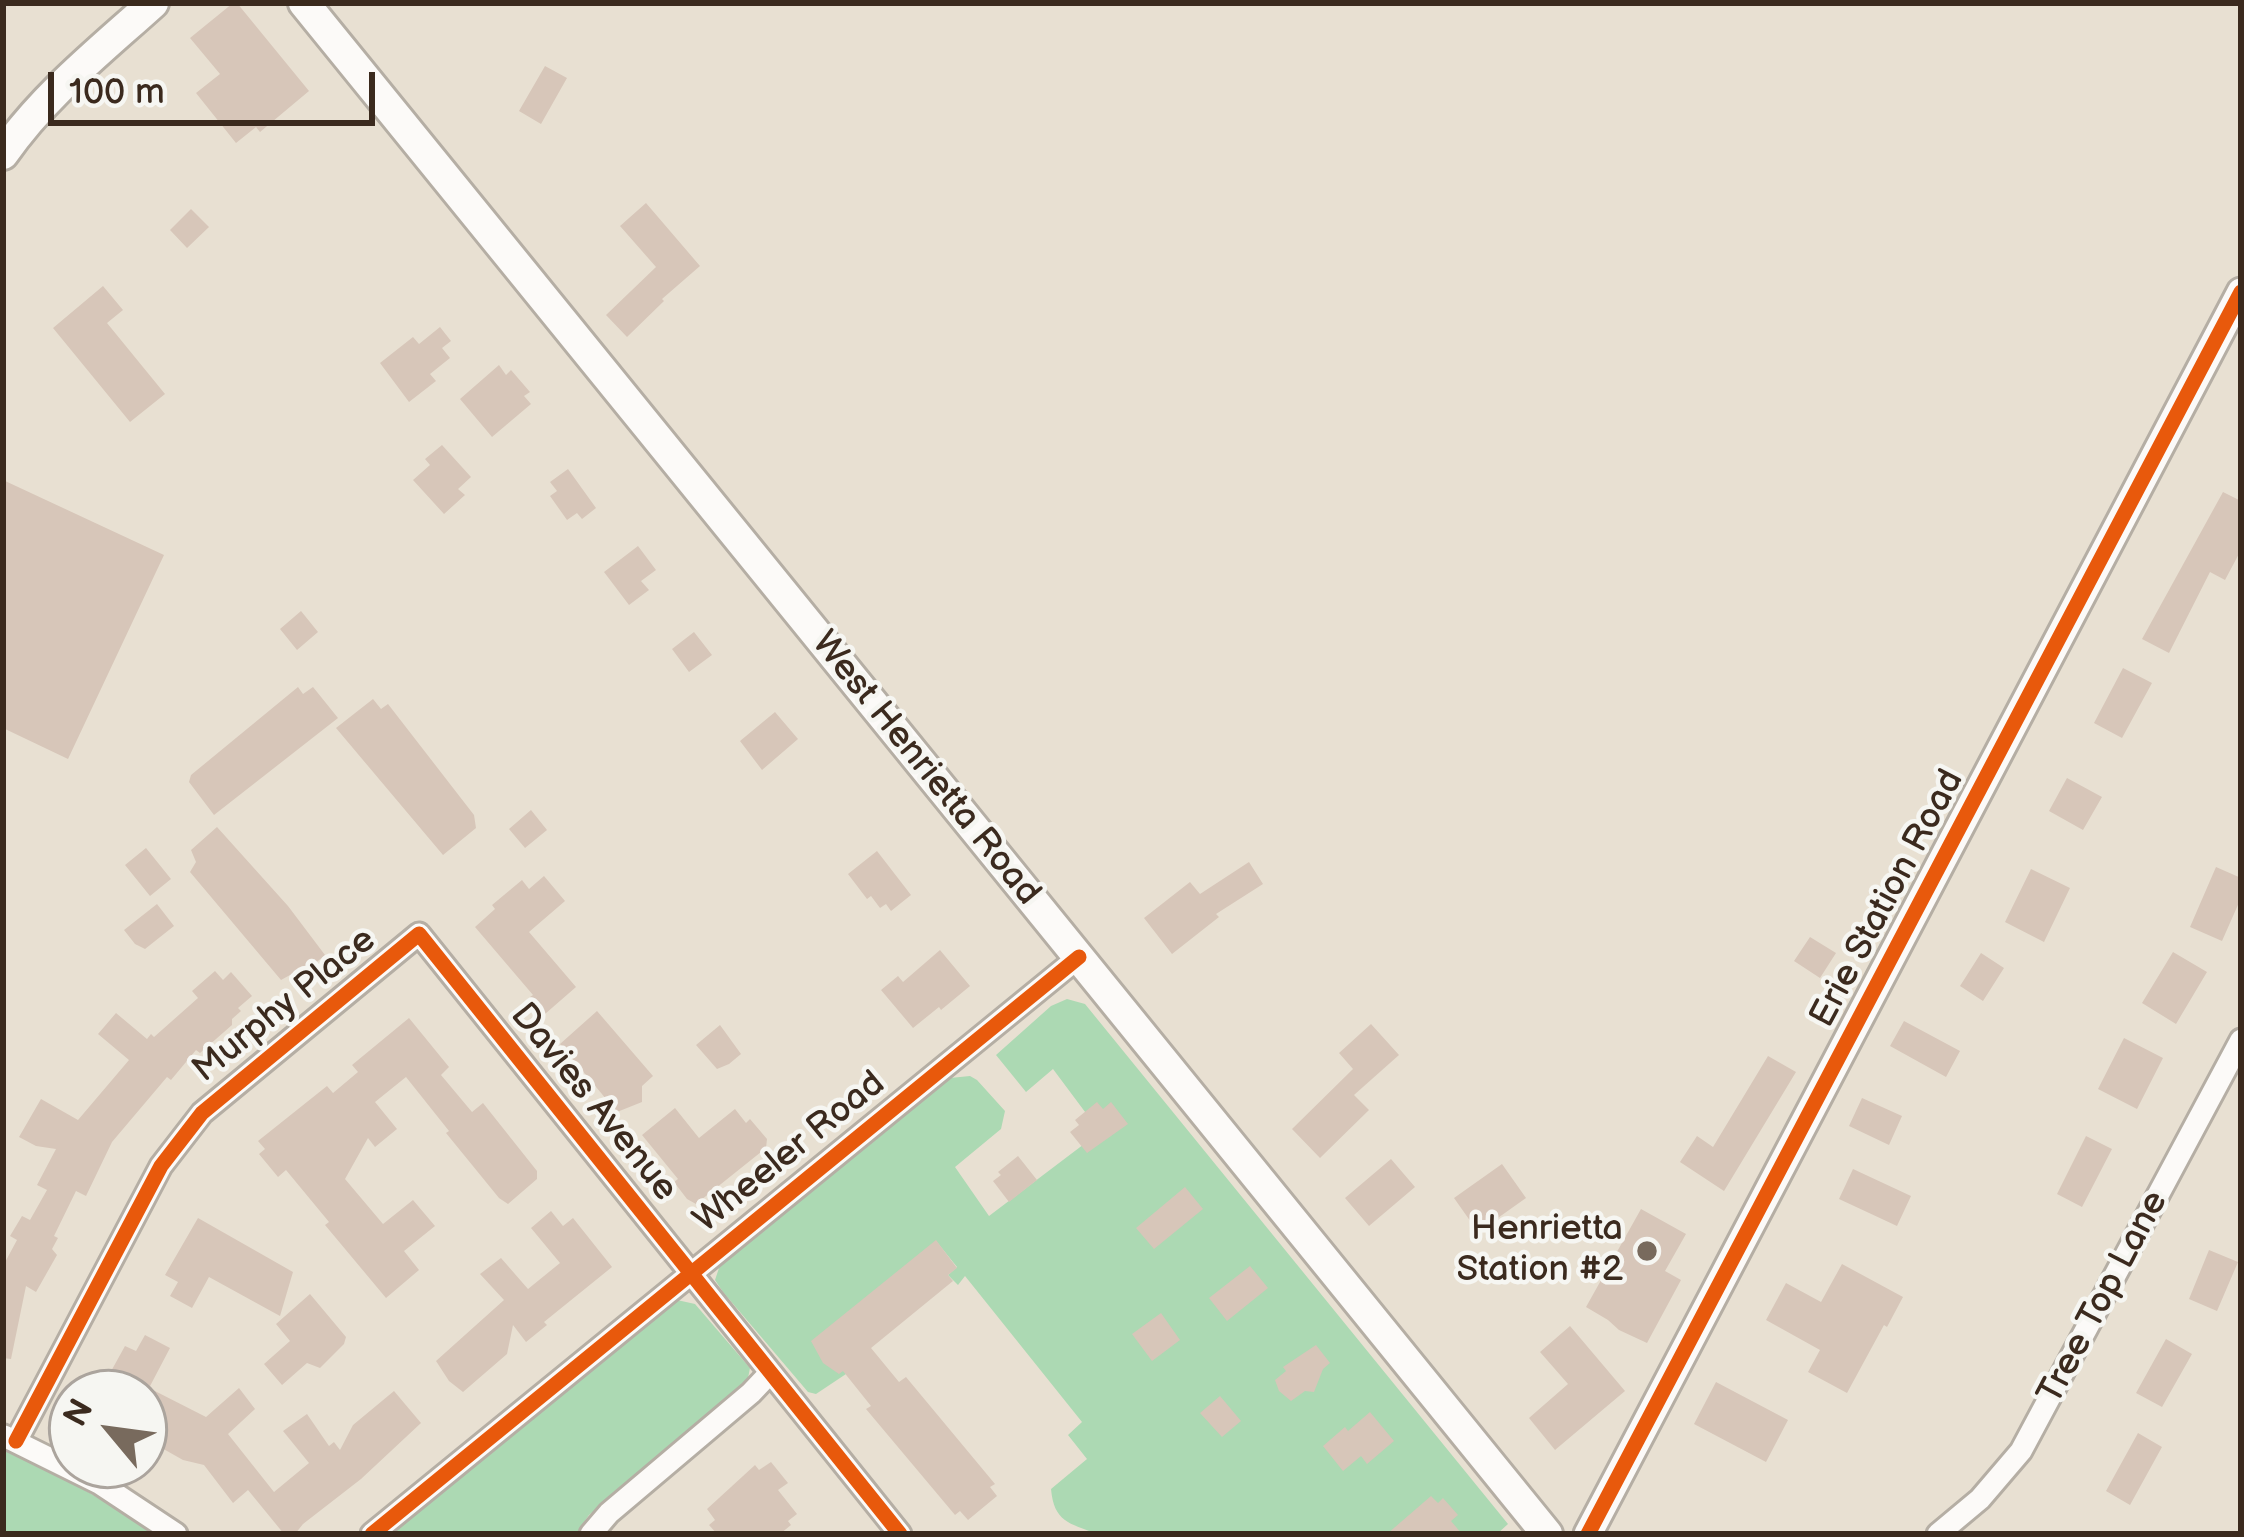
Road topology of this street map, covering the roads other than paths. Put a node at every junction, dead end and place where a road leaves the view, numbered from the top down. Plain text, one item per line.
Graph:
1 (153, 3) edge
2 (304, 3) edge
3 (3, 154) edge
4 (2241, 292) edge
5 (419, 934) joint
6 (1079, 957) junction
7 (2241, 1040) edge
8 (690, 1273) junction
9 (769, 1374) junction
10 (10, 1438) edge
11 (176, 1534) edge
12 (372, 1534) edge
13 (591, 1534) edge
14 (899, 1534) edge
15 (1547, 1534) edge
16 (1588, 1534) edge
17 (1937, 1534) edge

1 - 3 main road
2 - 6 main road, West Henrietta Road
4 - 16 street, Erie Station Road
5 - 8 street, Davies Avenue
5 - 10 street, Murphy Place
6 - 8 street, Wheeler Road
6 - 15 main road, West Henrietta Road
7 - 17 street, Tree Top Lane
8 - 9 street, Davies Avenue
8 - 12 street, Wheeler Road
9 - 13 street
9 - 14 street, Davies Avenue
10 - 11 street

